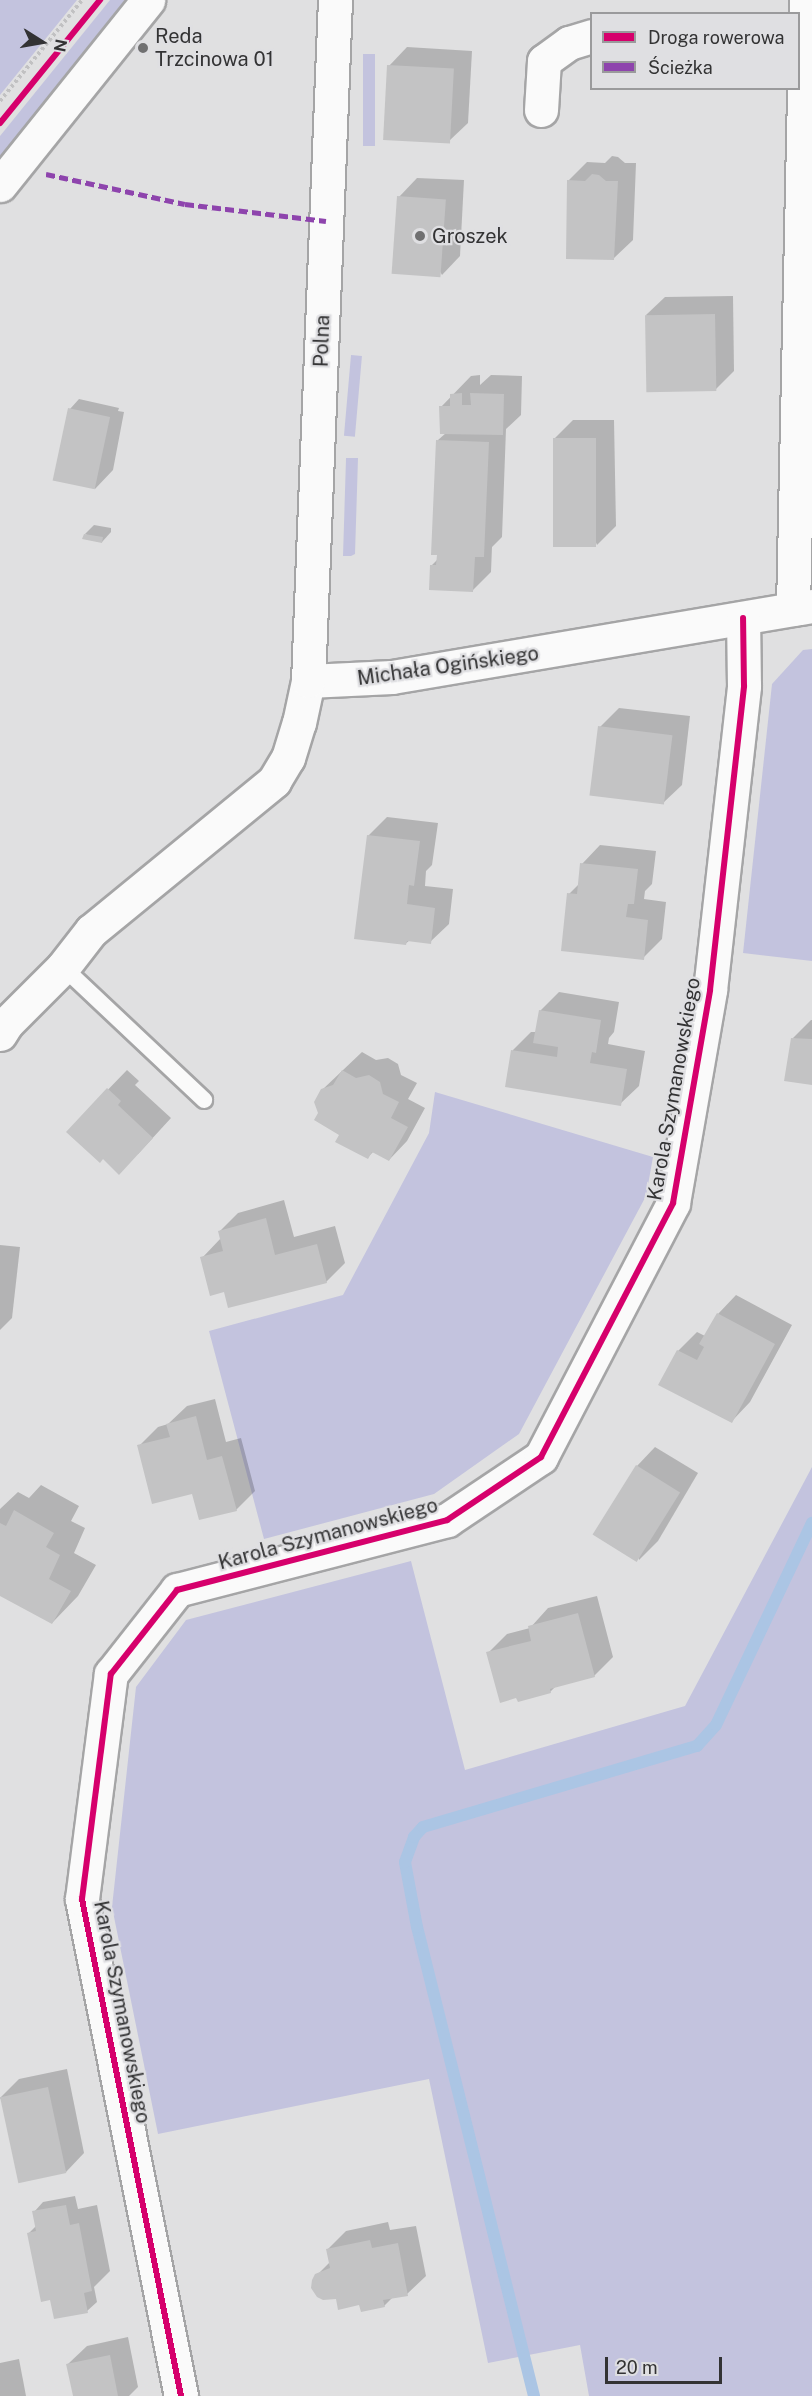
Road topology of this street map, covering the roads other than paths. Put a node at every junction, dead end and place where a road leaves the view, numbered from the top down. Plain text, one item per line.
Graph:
1 (148, 0) edge
2 (335, 0) edge
3 (804, 9) edge
4 (590, 36) edge
5 (541, 110) dead end
6 (0, 184) edge
7 (802, 607) edge
8 (743, 618) junction
9 (308, 681) junction
10 (63, 967) junction
11 (0, 1034) edge
12 (204, 1100) dead end
13 (181, 2396) edge

1 - 6 street
2 - 9 street, Polna
3 - 7 street
4 - 5 street
7 - 8 street, Michała Ogińskiego
8 - 9 street, Michała Ogińskiego
8 - 13 street, Karola Szymanowskiego
9 - 10 street
10 - 11 street
10 - 12 lane

